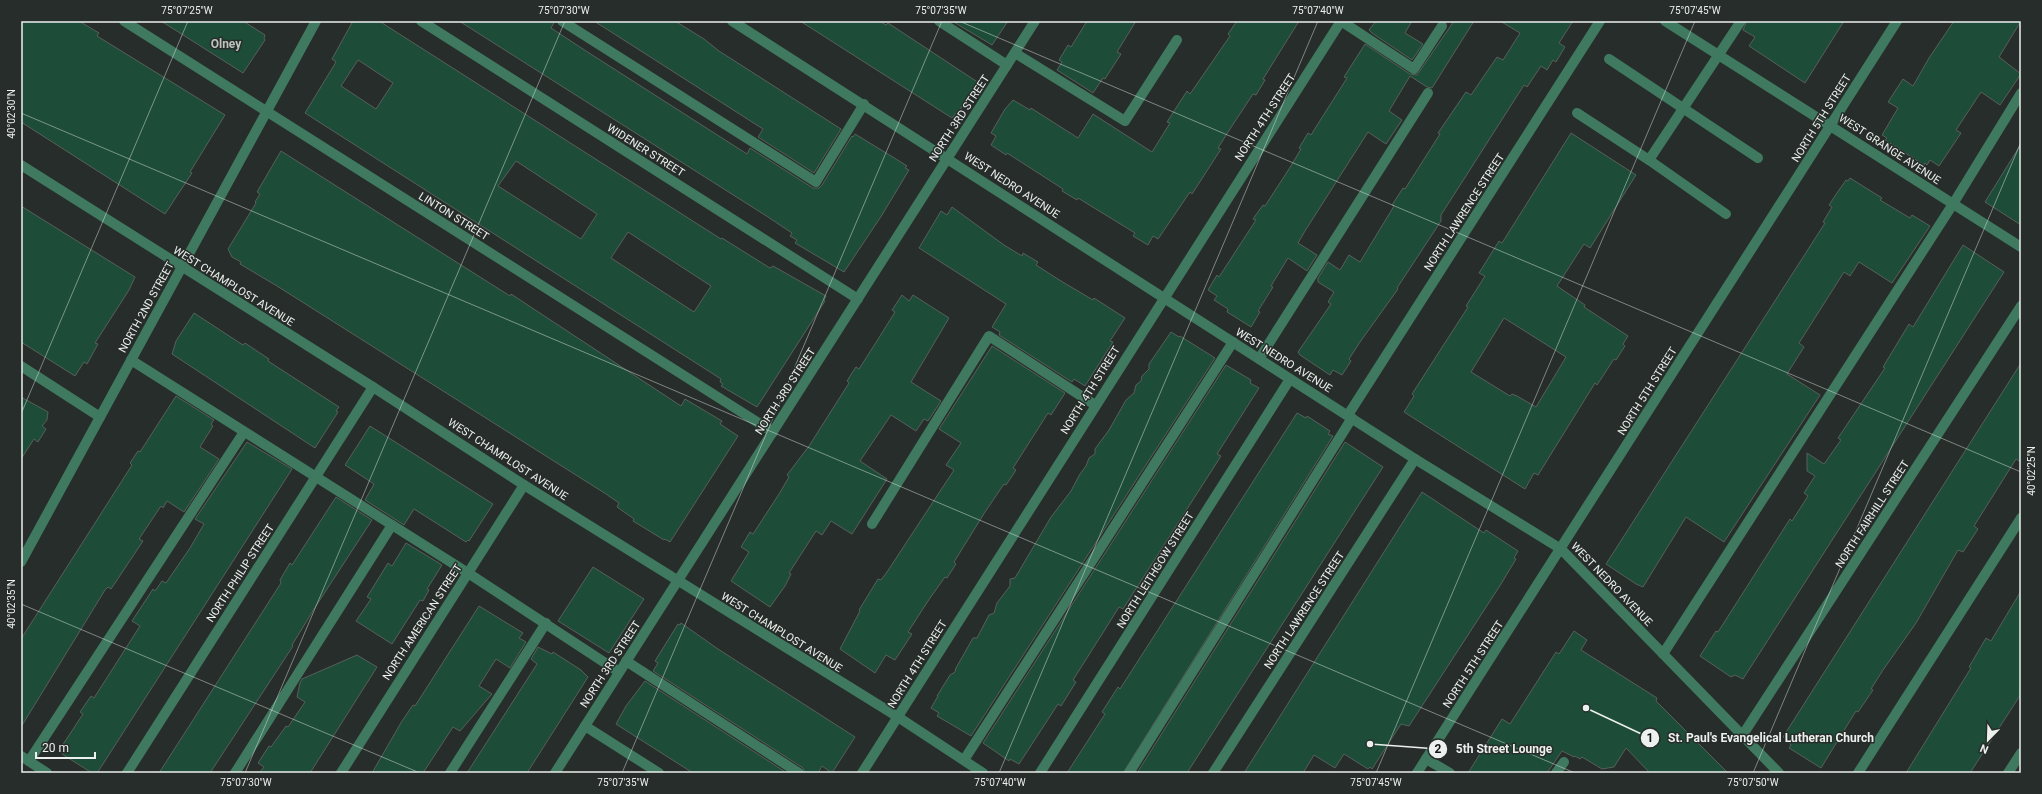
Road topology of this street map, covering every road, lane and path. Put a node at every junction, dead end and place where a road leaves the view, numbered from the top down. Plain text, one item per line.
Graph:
1 (124, 21) edge
2 (316, 21) edge
3 (421, 21) edge
4 (562, 21) edge
5 (732, 21) edge
6 (939, 21) edge
7 (1035, 21) edge
8 (1341, 21) edge
9 (1600, 21) edge
10 (1665, 21) edge
11 (1741, 21) edge
12 (1897, 21) edge
13 (1442, 26) dead end
14 (1177, 40) dead end
15 (1015, 53) junction
16 (1719, 55) junction
17 (1609, 59) dead end
18 (1007, 65) junction
19 (1428, 93) dead end
20 (2021, 93) edge
21 (864, 104) junction
22 (1684, 108) junction
23 (266, 111) junction
24 (1577, 112) dead end
25 (1831, 126) junction
26 (948, 158) junction
27 (1758, 158) dead end
28 (1649, 160) junction
29 (21, 165) edge
30 (1953, 204) junction
31 (1726, 214) dead end
32 (2021, 247) edge
33 (182, 267) junction
34 (1163, 297) junction
35 (858, 299) junction
36 (2021, 306) edge
37 (1233, 342) junction
38 (1259, 359) junction
39 (131, 360) junction
40 (21, 366) edge
41 (1290, 379) junction
42 (373, 387) junction
43 (1095, 405) junction
44 (100, 416) junction
45 (1350, 417) junction
46 (244, 432) junction
47 (773, 432) junction
48 (1415, 459) junction
49 (316, 477) junction
50 (524, 485) junction
51 (2021, 518) edge
52 (872, 524) dead end
53 (392, 525) junction
54 (1561, 549) junction
55 (22, 556) edge
56 (468, 573) junction
57 (678, 581) junction
58 (546, 624) junction
59 (1663, 654) junction
60 (626, 661) junction
61 (619, 672) junction
62 (898, 717) junction
63 (585, 726) junction
64 (1742, 736) junction
65 (2021, 752) edge
66 (25, 759) edge
67 (1426, 759) junction
68 (964, 760) junction
69 (1564, 762) dead end
70 (47, 773) edge
71 (127, 773) edge
72 (235, 773) edge
73 (340, 773) edge
74 (450, 773) edge
75 (555, 773) edge
76 (659, 773) edge
77 (799, 773) edge
78 (862, 773) edge
79 (983, 773) edge
80 (1040, 773) edge
81 (1129, 773) edge
82 (1213, 773) edge
83 (1417, 773) edge
84 (1450, 773) edge
85 (1556, 773) edge
86 (1779, 773) edge
87 (1858, 773) edge
88 (2008, 773) edge

1 - 23 street, LINTON STREET
2 - 23 street, NORTH 2ND STREET
3 - 35 street, WIDENER STREET
4 - 21 street
5 - 21 street, WEST NEDRO AVENUE
6 - 18 street
7 - 15 street, NORTH 3RD STREET
8 - 13 street
8 - 34 street, NORTH 4TH STREET
9 - 45 street, NORTH LAWRENCE STREET
10 - 16 street, WEST GRANGE AVENUE
11 - 16 street
12 - 25 street, NORTH 5TH STREET
14 - 15 street
15 - 18 street, NORTH 3RD STREET
16 - 22 street
16 - 25 street, WEST GRANGE AVENUE
17 - 22 street
18 - 26 street, NORTH 3RD STREET
19 - 38 street
20 - 30 street
21 - 26 street, WEST NEDRO AVENUE
22 - 27 street
22 - 28 street
23 - 33 street, NORTH 2ND STREET
23 - 47 street, LINTON STREET
24 - 28 street
25 - 30 street, WEST GRANGE AVENUE
25 - 54 street, NORTH 5TH STREET
26 - 34 street, WEST NEDRO AVENUE
26 - 35 street, NORTH 3RD STREET
28 - 31 street
29 - 33 street, WEST CHAMPLOST AVENUE
30 - 32 street, WEST GRANGE AVENUE
30 - 59 street
33 - 39 street, NORTH 2ND STREET
33 - 42 street, WEST CHAMPLOST AVENUE
34 - 37 street, WEST NEDRO AVENUE
34 - 43 street, NORTH 4TH STREET
35 - 47 street, NORTH 3RD STREET
36 - 64 street, NORTH FAIRHILL STREET
37 - 38 street, WEST NEDRO AVENUE
37 - 68 street
38 - 41 street, WEST NEDRO AVENUE
39 - 44 street, NORTH 2ND STREET
39 - 46 street
40 - 44 street
41 - 45 street, WEST NEDRO AVENUE
41 - 80 street, NORTH LEITHGOW STREET
42 - 49 street, NORTH PHILIP STREET
42 - 50 street, WEST CHAMPLOST AVENUE
43 - 52 street
43 - 62 street, NORTH 4TH STREET
44 - 55 street, NORTH 2ND STREET
45 - 48 street, WEST NEDRO AVENUE
45 - 81 street, NORTH LAWRENCE STREET
46 - 49 street
46 - 66 street
47 - 57 street, NORTH 3RD STREET
48 - 54 street, WEST NEDRO AVENUE
48 - 82 street, NORTH LAWRENCE STREET
49 - 53 street
49 - 71 street, NORTH PHILIP STREET
50 - 56 street, NORTH AMERICAN STREET
50 - 57 street, WEST CHAMPLOST AVENUE
51 - 87 street
53 - 56 street
53 - 72 street
54 - 59 street, WEST NEDRO AVENUE
54 - 67 street, NORTH 5TH STREET
56 - 58 street
56 - 73 street, NORTH AMERICAN STREET
57 - 60 street, NORTH 3RD STREET
57 - 62 street, WEST CHAMPLOST AVENUE
58 - 61 street
58 - 74 street
59 - 64 street, WEST NEDRO AVENUE
60 - 61 street, NORTH 3RD STREET
60 - 77 street
61 - 63 street, NORTH 3RD STREET
62 - 68 street, WEST CHAMPLOST AVENUE
62 - 78 street, NORTH 4TH STREET
63 - 75 street, NORTH 3RD STREET
63 - 76 street
64 - 86 street, WEST NEDRO AVENUE
65 - 88 street
66 - 70 street
67 - 83 street, NORTH 5TH STREET
67 - 84 street
68 - 79 street, WEST CHAMPLOST AVENUE
69 - 85 street

